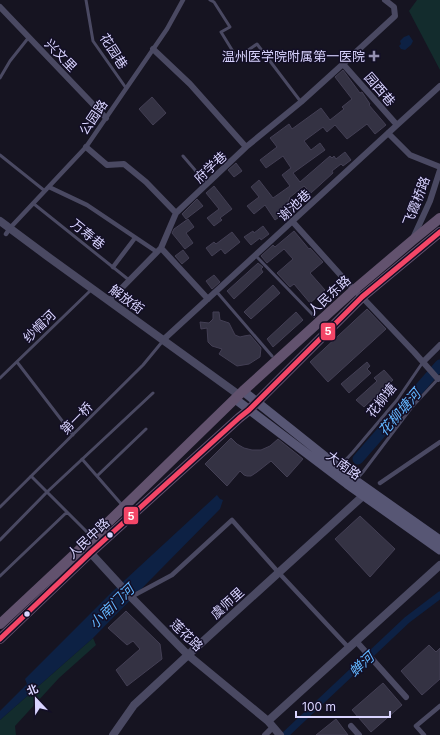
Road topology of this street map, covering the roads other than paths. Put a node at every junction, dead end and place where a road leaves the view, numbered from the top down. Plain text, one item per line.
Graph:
1 (86, 0) edge
2 (183, 0) edge
3 (210, 0) edge
4 (385, 0) edge
5 (0, 7) edge
6 (29, 37) junction
7 (153, 49) junction
8 (344, 64) junction
9 (0, 78) edge
10 (440, 86) edge
11 (126, 88) junction
12 (301, 102) junction
13 (106, 118) junction
14 (397, 125) junction
15 (388, 133) junction
16 (246, 147) junction
17 (86, 148) junction
18 (0, 154) edge
19 (183, 156) dead end
20 (440, 167) edge
21 (440, 170) edge
22 (207, 184) junction
23 (47, 189) junction
24 (34, 204) junction
25 (176, 213) junction
26 (440, 218) edge
27 (292, 221) junction
28 (0, 222) edge
29 (8, 231) junction
30 (440, 232) edge
31 (136, 238) junction
32 (413, 240) junction
33 (159, 250) junction
34 (255, 255) junction
35 (113, 268) junction
36 (129, 280) junction
37 (92, 289) junction
38 (216, 291) junction
39 (358, 294) junction
40 (208, 299) junction
41 (109, 301) junction
42 (314, 316) dead end
43 (163, 340) junction
44 (440, 345) edge
45 (272, 356) dead end
46 (17, 362) junction
47 (423, 362) junction
48 (0, 378) edge
49 (439, 380) edge
50 (153, 393) dead end
51 (239, 395) junction
52 (258, 402) junction
53 (249, 410) junction
54 (146, 429) dead end
55 (73, 435) junction
56 (440, 442) edge
57 (82, 459) junction
58 (336, 471) junction
59 (31, 476) junction
60 (97, 476) junction
61 (352, 481) junction
62 (380, 483) dead end
63 (47, 492) junction
64 (364, 495) junction
65 (0, 507) edge
66 (124, 507) junction
67 (67, 512) junction
68 (93, 537) junction
69 (0, 540) edge
70 (440, 540) edge
71 (87, 550) junction
72 (440, 550) edge
73 (440, 565) edge
74 (278, 573) junction
75 (0, 576) edge
76 (131, 597) junction
77 (1, 622) edge
78 (0, 639) edge
79 (356, 641) junction
80 (349, 648) junction
81 (188, 655) junction
82 (406, 697) dead end
83 (440, 706) edge
84 (351, 726) dead end
85 (275, 729) edge
86 (113, 735) edge
87 (265, 735) edge
88 (359, 735) edge
89 (424, 735) edge

1 - 11 lane, 花园巷
2 - 7 street, 公园路
3 - 12 lane
4 - 8 street
5 - 6 street, 兴文里
6 - 9 lane
6 - 13 street, 兴文里
7 - 11 street, 公园路
7 - 16 street
8 - 12 street, 府学巷
8 - 14 street, 园西巷
10 - 14 street, 谢池巷
11 - 13 street, 公园路
12 - 16 street, 府学巷
13 - 17 street, 公园路
14 - 15 street, 谢池巷
15 - 20 street
15 - 27 street, 谢池巷
16 - 22 street, 府学巷
17 - 23 street, 公园路
17 - 25 street
18 - 23 lane
19 - 22 lane
21 - 32 street, 飞霞桥路
22 - 25 street, 府学巷
23 - 24 street, 公园路
23 - 31 street
24 - 29 street, 公园路
24 - 35 lane, 万寿巷
25 - 33 street, 府学巷
26 - 32 highway, 人民东路
27 - 34 street, 谢池巷
27 - 39 street
28 - 29 street, 解放街
29 - 37 street, 解放街
30 - 39 highway, 人民东路
31 - 33 street
31 - 35 street
32 - 39 highway, 人民东路
33 - 36 street, 府学巷
33 - 40 street
34 - 38 street, 谢池巷
34 - 42 lane
35 - 36 lane, 万寿巷
36 - 41 street, 府学巷
37 - 41 street, 解放街
37 - 46 lane, 纱帽河
38 - 40 street, 谢池巷
38 - 45 lane
39 - 47 street
39 - 51 highway, 人民东路
39 - 52 highway, 人民东路
40 - 43 street, 谢池巷
41 - 43 street, 解放街
43 - 51 street, 解放街
43 - 55 lane, 第一桥
44 - 47 street, 花柳塘
46 - 48 lane, 纱帽河
46 - 55 lane
47 - 49 street
47 - 58 lane, 花柳塘
49 - 61 lane
50 - 57 lane
51 - 52 main road, 大南路
51 - 53 main road, 大南路
51 - 66 highway, 人民中路
52 - 53 highway, 人民东路
52 - 58 main road, 大南路
53 - 58 main road, 大南路
53 - 71 highway, 人民中路
54 - 60 lane
55 - 59 lane, 第一桥
56 - 62 street
57 - 60 lane
57 - 63 lane
58 - 61 main road, 大南路
59 - 63 lane
59 - 65 lane, 第一桥
60 - 66 lane
61 - 64 main road, 大南路
61 - 70 main road, 大南路
63 - 67 lane
63 - 69 lane
64 - 72 main road, 大南路
64 - 74 street, 虞师里
66 - 68 highway, 人民中路
67 - 68 lane
67 - 75 lane
68 - 71 highway, 人民中路
71 - 76 street, 莲花路
71 - 77 highway, 人民中路
71 - 78 highway, 人民中路
73 - 79 street
74 - 76 street
74 - 80 street
74 - 81 street, 虞师里
76 - 81 street, 莲花路
79 - 80 street
79 - 82 street
80 - 85 street
81 - 85 street, 莲花路
81 - 86 street, 虞师里
83 - 89 street
84 - 88 street
85 - 87 street

